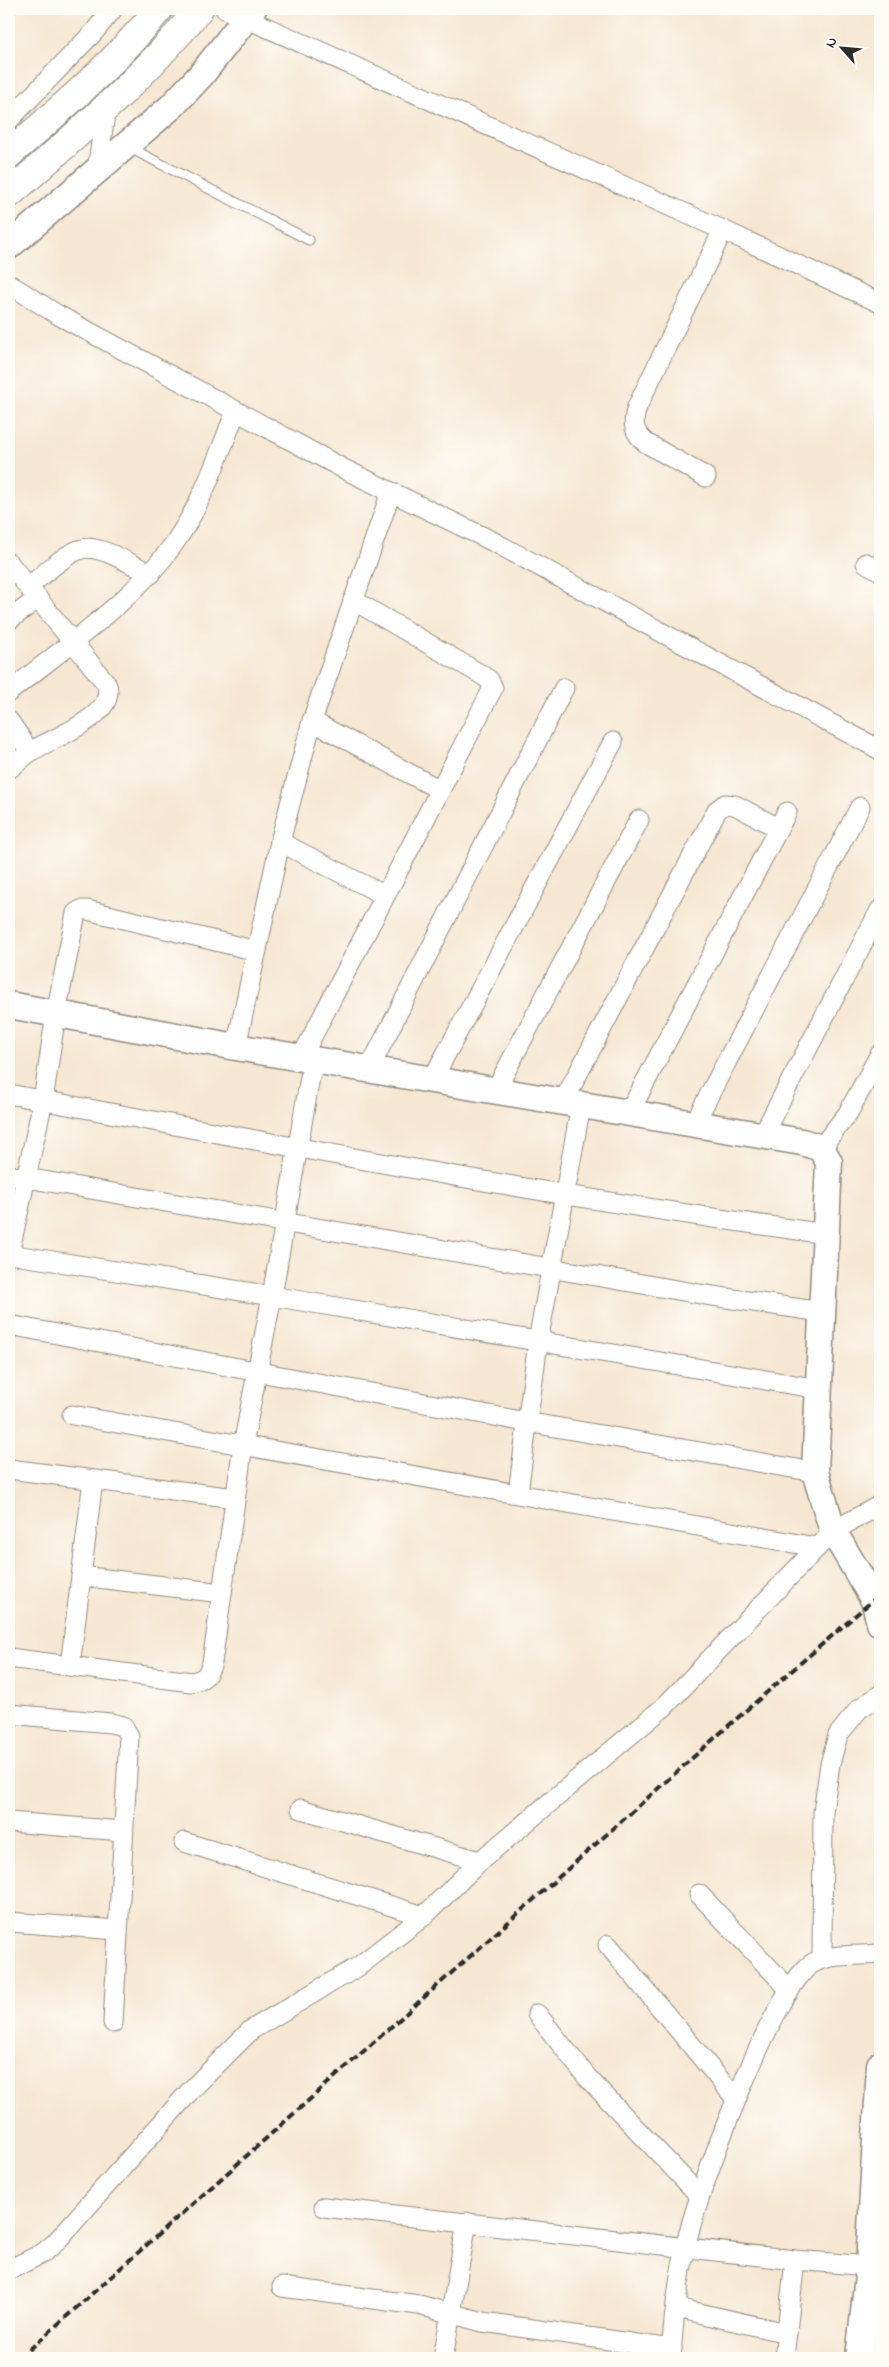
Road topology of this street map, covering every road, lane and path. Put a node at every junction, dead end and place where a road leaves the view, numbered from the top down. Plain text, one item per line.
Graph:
1 (113, 9) edge
2 (159, 9) edge
3 (199, 9) edge
4 (241, 12) edge
5 (106, 108) junction
6 (12, 135) edge
7 (125, 145) junction
8 (97, 170) junction
9 (9, 194) edge
10 (723, 230) junction
11 (309, 240) dead end
12 (9, 246) edge
13 (9, 284) edge
14 (880, 303) edge
15 (236, 411) junction
16 (706, 477) dead end
17 (391, 492) junction
18 (9, 563) edge
19 (151, 574) junction
20 (33, 593) junction
21 (353, 600) junction
22 (9, 620) edge
23 (71, 642) junction
24 (564, 688) dead end
25 (9, 692) edge
26 (9, 721) edge
27 (312, 721) junction
28 (613, 742) dead end
29 (880, 750) edge
30 (30, 752) junction
31 (9, 769) edge
32 (440, 790) junction
33 (860, 807) dead end
34 (639, 820) dead end
35 (280, 842) junction
36 (384, 895) junction
37 (880, 910) edge
38 (257, 951) junction
39 (9, 1005) edge
40 (56, 1013) junction
41 (236, 1047) junction
42 (880, 1054) edge
43 (307, 1059) junction
44 (368, 1069) junction
45 (432, 1080) junction
46 (874, 1080) edge
47 (495, 1091) junction
48 (9, 1094) edge
49 (43, 1100) junction
50 (572, 1104) junction
51 (629, 1113) junction
52 (694, 1124) junction
53 (762, 1136) junction
54 (298, 1148) junction
55 (821, 1148) junction
56 (18, 1177) edge
57 (566, 1194) junction
58 (284, 1224) junction
59 (826, 1234) junction
60 (9, 1254) edge
61 (552, 1269) junction
62 (272, 1296) junction
63 (822, 1312) junction
64 (9, 1325) edge
65 (538, 1342) junction
66 (257, 1372) junction
67 (819, 1389) junction
68 (72, 1415) dead end
69 (526, 1422) junction
70 (243, 1445) junction
71 (9, 1469) edge
72 (815, 1472) junction
73 (93, 1480) junction
74 (518, 1493) junction
75 (235, 1498) junction
76 (880, 1505) edge
77 (825, 1539) junction
78 (81, 1576) junction
79 (222, 1593) junction
80 (880, 1623) edge
81 (9, 1658) edge
82 (70, 1666) junction
83 (880, 1695) edge
84 (9, 1714) edge
85 (301, 1809) dead end
86 (9, 1822) edge
87 (123, 1831) junction
88 (184, 1842) dead end
89 (480, 1861) junction
90 (699, 1894) dead end
91 (424, 1916) junction
92 (9, 1922) edge
93 (118, 1930) junction
94 (608, 1945) dead end
95 (880, 1954) edge
96 (822, 1959) junction
97 (790, 1990) junction
98 (537, 2014) dead end
99 (112, 2023) dead end
100 (880, 2065) edge
101 (736, 2099) junction
102 (699, 2195) junction
103 (324, 2206) dead end
104 (468, 2222) junction
105 (685, 2248) junction
106 (795, 2260) junction
107 (869, 2266) junction
108 (9, 2270) edge
109 (282, 2287) dead end
110 (677, 2308) junction
111 (452, 2312) junction
112 (787, 2333) junction
113 (672, 2353) edge
114 (443, 2358) edge
115 (784, 2358) edge
116 (858, 2358) edge

1 - 6 street
2 - 6 main road
3 - 5 main road
4 - 7 street
4 - 10 street
5 - 8 street
5 - 9 main road
7 - 8 street
7 - 11 lane
8 - 12 street
10 - 14 street
10 - 16 street
13 - 15 street
15 - 17 street
15 - 19 street
17 - 21 street
17 - 29 street
18 - 20 street
19 - 20 street
19 - 23 street
20 - 22 street
20 - 23 street
21 - 27 street
21 - 32 street
23 - 25 street
23 - 30 street
24 - 44 street
26 - 30 street
27 - 32 street
27 - 35 street
28 - 45 street
30 - 31 street
32 - 36 street
33 - 52 street
34 - 47 street
35 - 36 street
35 - 38 street
36 - 43 street
37 - 53 street
38 - 40 street
38 - 41 street
39 - 40 street
40 - 41 street
40 - 49 street
41 - 43 street
42 - 46 street
43 - 44 street
43 - 54 street
44 - 45 street
45 - 47 street
46 - 55 street
47 - 50 street
48 - 49 street
49 - 54 street
49 - 56 street
50 - 51 street
50 - 51 street
50 - 57 street
51 - 52 street
52 - 53 street
53 - 55 street
54 - 57 street
54 - 58 street
55 - 59 street
56 - 58 street
56 - 60 street
57 - 59 street
57 - 61 street
58 - 61 street
58 - 62 street
59 - 63 street
60 - 62 street
61 - 63 street
61 - 65 street
62 - 65 street
62 - 66 street
63 - 67 street
64 - 66 street
65 - 67 street
65 - 69 street
66 - 69 street
66 - 70 street
67 - 72 street
68 - 70 street
69 - 72 street
69 - 74 street
70 - 74 street
70 - 75 street
71 - 73 street
72 - 77 street
73 - 75 street
73 - 78 street
74 - 77 street
75 - 79 street
76 - 77 street
77 - 80 street
77 - 89 street
78 - 79 street
78 - 82 street
79 - 82 street
81 - 82 street
83 - 96 street
84 - 87 street
85 - 89 street
86 - 87 street
87 - 93 street
88 - 91 street
89 - 91 street
90 - 97 street
91 - 108 street
92 - 93 street
93 - 99 street
94 - 101 street
95 - 96 street
96 - 97 street
97 - 101 street
98 - 102 street
100 - 107 street
101 - 102 street
102 - 105 street
103 - 104 street
104 - 105 street
104 - 111 street
105 - 106 street
105 - 110 street
106 - 107 street
106 - 112 street
107 - 116 street
109 - 111 street
110 - 112 street
110 - 113 street
111 - 113 street
111 - 114 street
112 - 115 street

